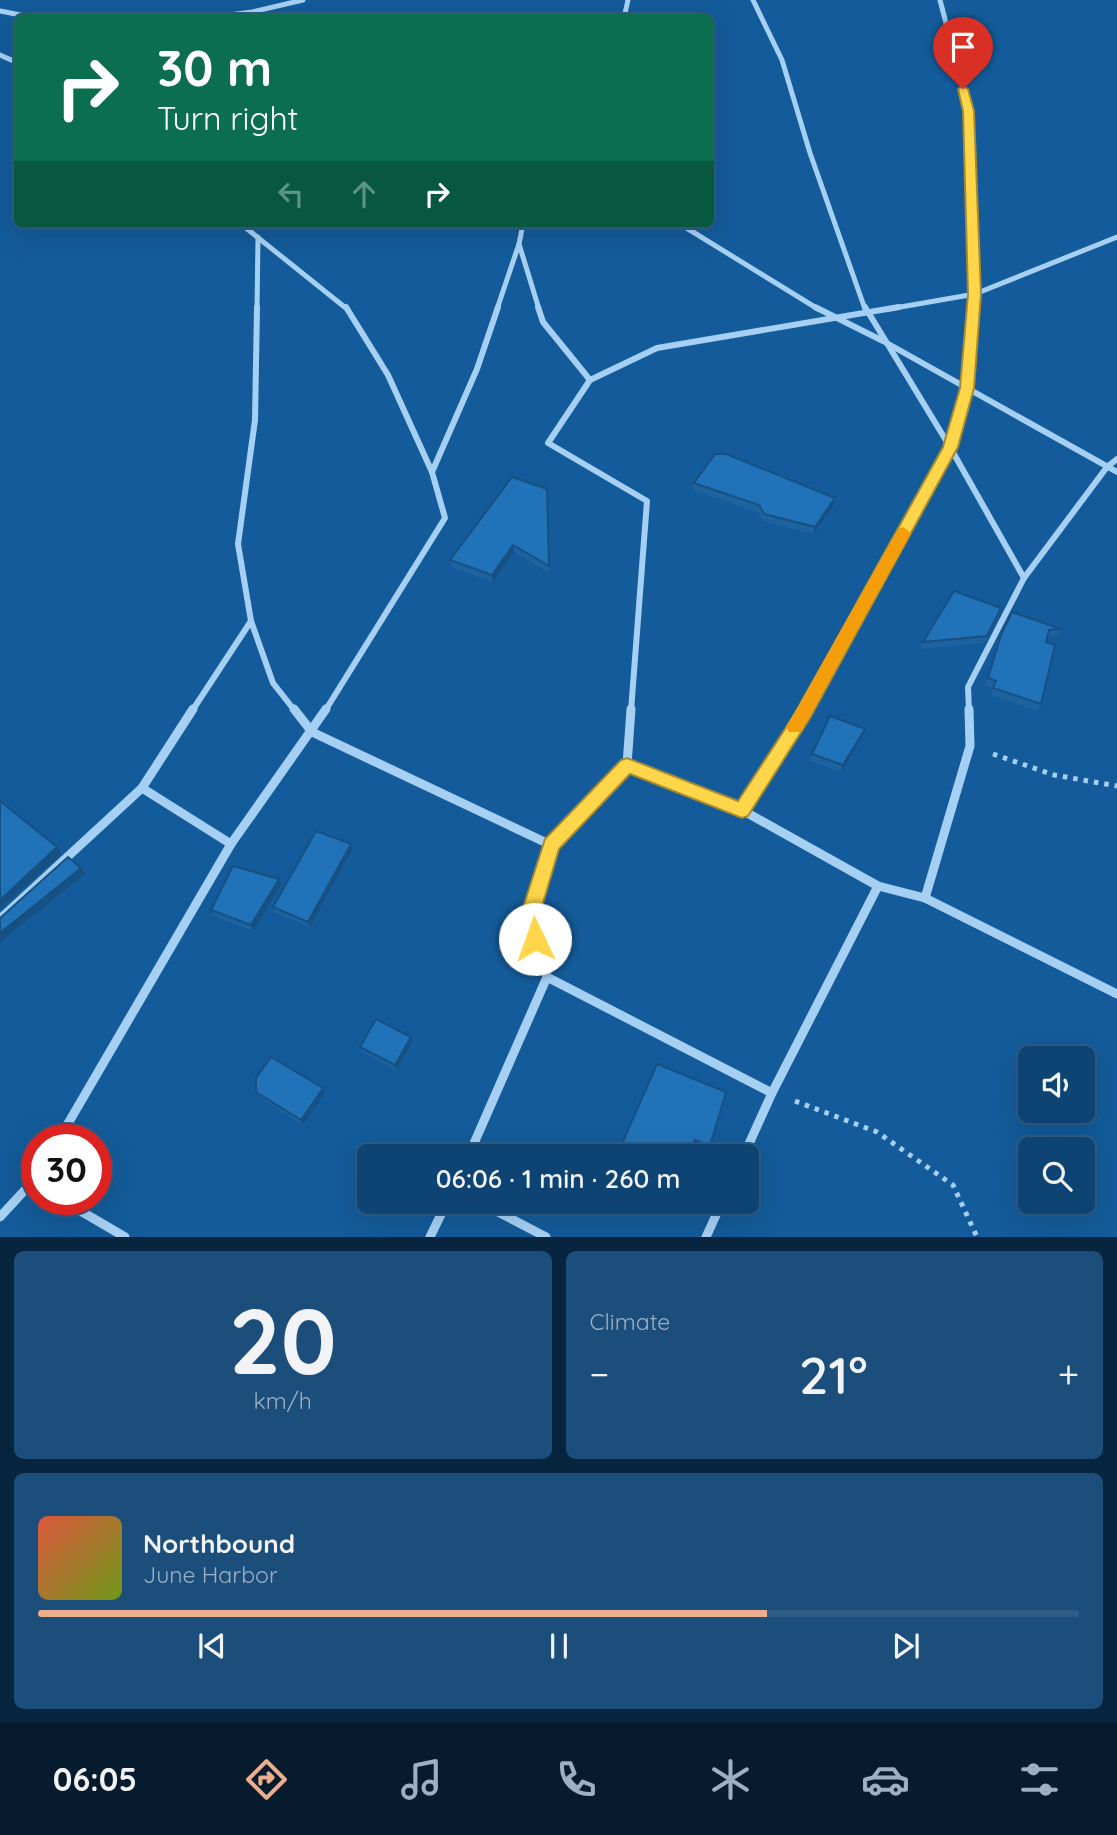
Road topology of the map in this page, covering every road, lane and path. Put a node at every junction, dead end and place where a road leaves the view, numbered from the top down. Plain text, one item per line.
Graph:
1 (303, 0) edge
2 (753, 0) edge
3 (940, 0) edge
4 (237, 14) edge
5 (246, 228) edge
6 (522, 228) edge
7 (687, 228) edge
8 (258, 237) junction
9 (1117, 237) edge
10 (519, 244) junction
11 (975, 294) junction
12 (866, 311) junction
13 (832, 317) junction
14 (883, 341) junction
15 (590, 380) junction
16 (967, 388) junction
17 (950, 447) junction
18 (1117, 459) edge
19 (1107, 467) junction
20 (432, 472) junction
21 (1117, 472) edge
22 (1024, 578) junction
23 (251, 621) junction
24 (312, 732) junction
25 (970, 746) junction
26 (627, 765) junction
27 (1117, 786) edge
28 (142, 788) junction
29 (742, 810) junction
30 (231, 844) junction
31 (551, 845) junction
32 (878, 886) junction
33 (925, 898) junction
34 (0, 919) edge
35 (547, 977) junction
36 (1117, 994) edge
37 (772, 1093) junction
38 (68, 1124) edge
39 (474, 1144) edge
40 (749, 1144) edge
41 (21, 1196) edge
42 (441, 1214) edge
43 (502, 1214) edge
44 (717, 1214) edge
45 (87, 1215) edge
46 (0, 1217) edge
47 (125, 1237) edge
48 (430, 1237) edge
49 (546, 1237) edge
50 (706, 1237) edge
51 (977, 1237) edge

1 - 4 street
2 - 12 street
3 - 11 street
5 - 8 street
6 - 10 street
7 - 13 street
8 - 20 street
8 - 23 street
9 - 11 street
10 - 15 street
10 - 20 street
11 - 12 street
11 - 16 street
12 - 13 street
12 - 14 street
13 - 14 street
13 - 15 street
14 - 16 street
14 - 17 street
15 - 26 street
16 - 17 street
16 - 19 street
17 - 22 street
17 - 29 street
18 - 19 street
19 - 21 street
19 - 22 street
20 - 24 street
22 - 25 street
23 - 24 street
23 - 28 street
24 - 30 street
24 - 31 street
25 - 27 path
25 - 33 street
26 - 29 street
26 - 31 street
28 - 30 street
28 - 34 street
29 - 32 street
30 - 38 street
31 - 35 street
32 - 33 street
32 - 37 street
33 - 36 street
35 - 37 street
35 - 39 street
37 - 40 street
37 - 51 path
41 - 46 street
42 - 48 street
43 - 49 street
44 - 50 street
45 - 47 street

